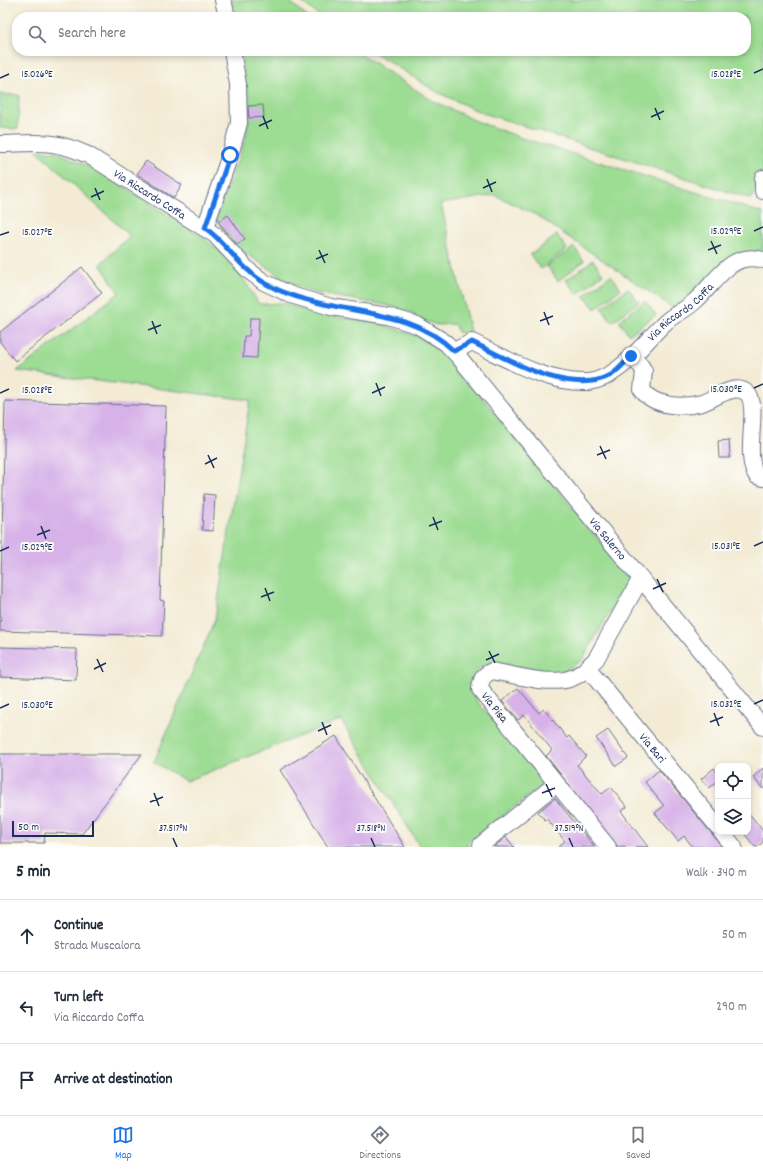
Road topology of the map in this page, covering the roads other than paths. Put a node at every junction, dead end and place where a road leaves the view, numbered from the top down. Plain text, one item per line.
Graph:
1 (224, 0) edge
2 (226, 12) edge
3 (233, 56) edge
4 (0, 144) edge
5 (763, 178) edge
6 (763, 191) edge
7 (205, 228) junction
8 (763, 260) edge
9 (454, 351) junction
10 (631, 356) junction
11 (763, 478) edge
12 (641, 578) junction
13 (588, 668) junction
14 (763, 727) edge
15 (556, 784) junction
16 (715, 823) edge
17 (724, 835) edge
18 (483, 847) edge
19 (608, 847) edge
20 (734, 847) edge

1 - 2 street
3 - 7 street
4 - 7 street, Via Riccardo Coffa
5 - 6 street
7 - 9 street, Via Riccardo Coffa
8 - 10 street, Via Riccardo Coffa
9 - 10 street, Via Riccardo Coffa
9 - 12 street, Via Salerno
10 - 11 street
12 - 13 street, Via Pisa
12 - 14 street, Via Salerno
13 - 15 street, Via Pisa
13 - 16 street, Via Bari
15 - 18 street
15 - 19 street, Via Pisa
17 - 20 street

